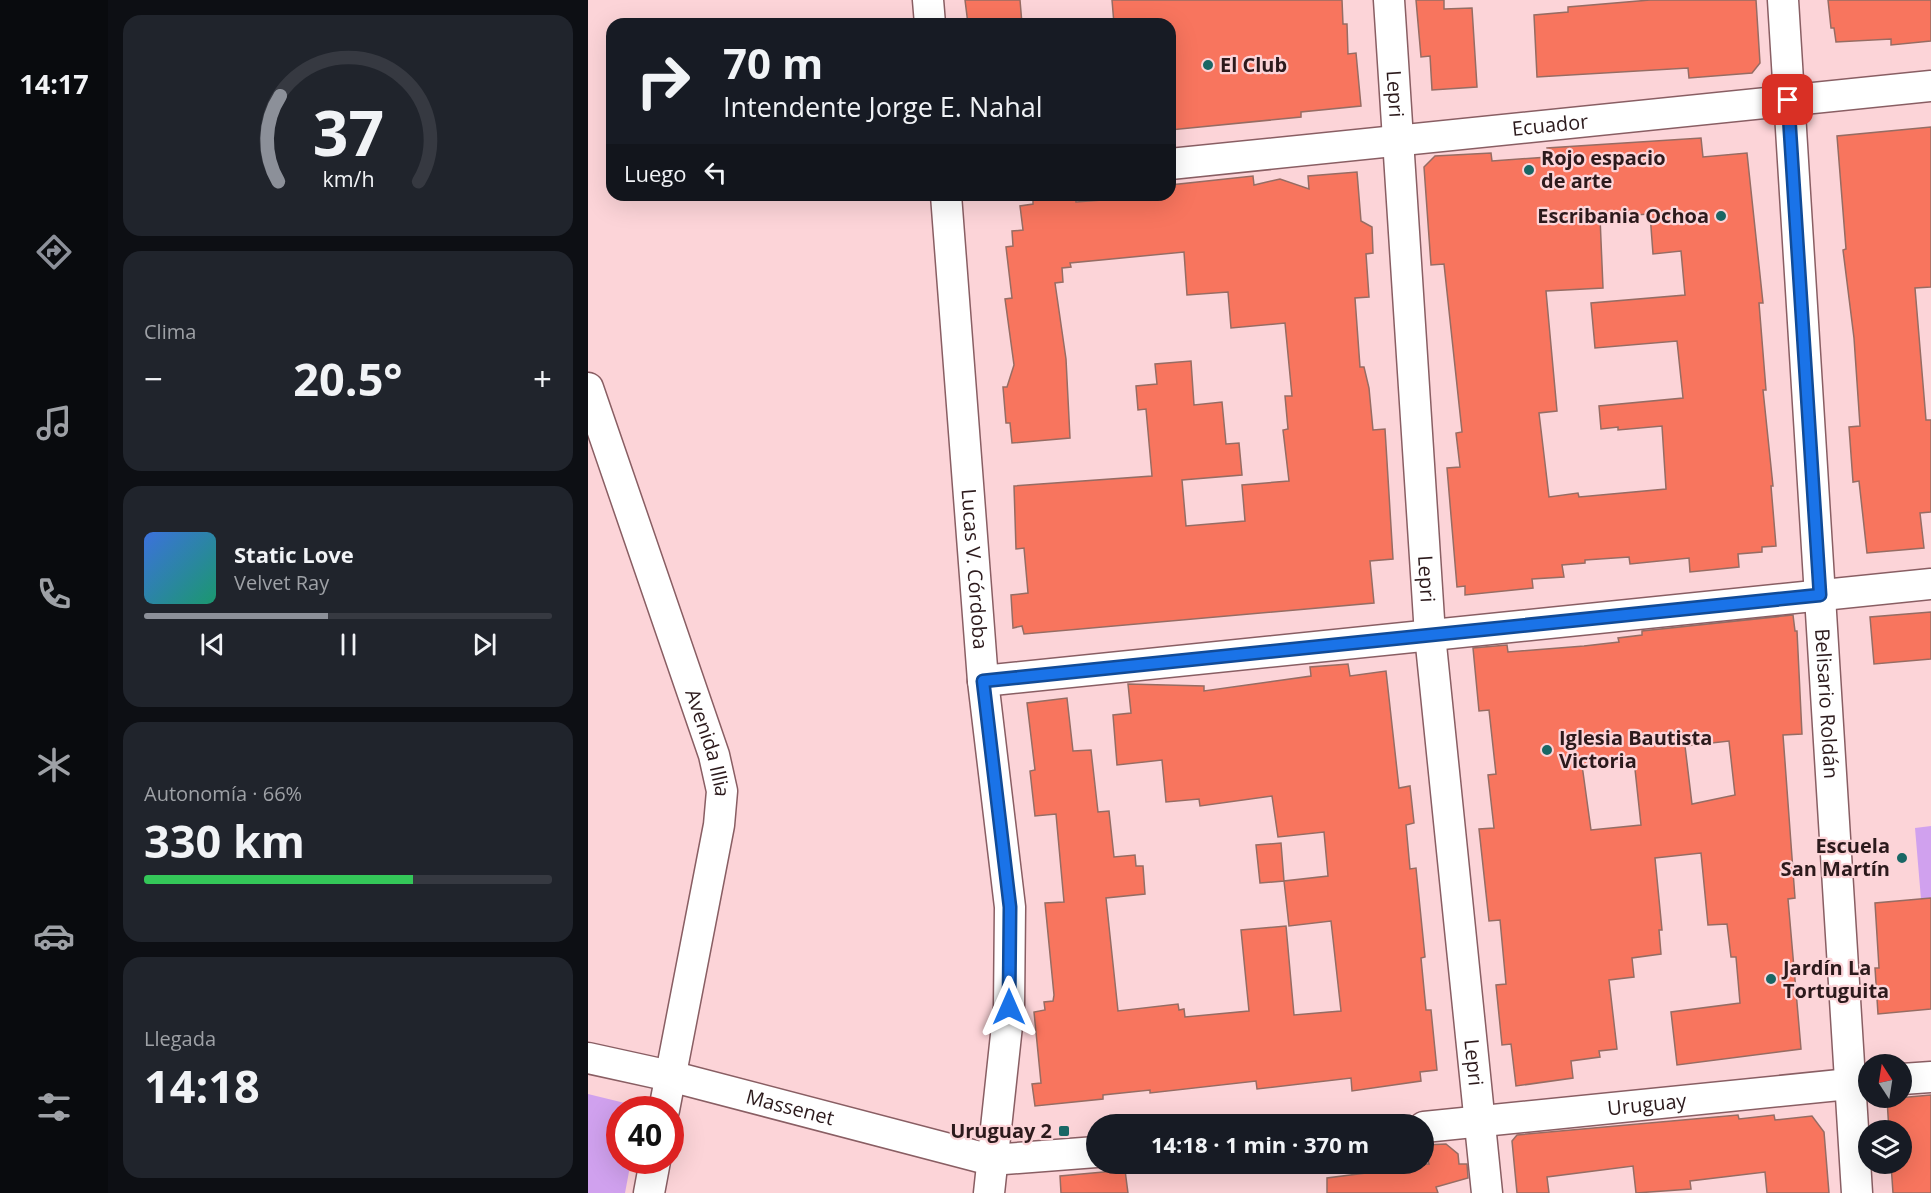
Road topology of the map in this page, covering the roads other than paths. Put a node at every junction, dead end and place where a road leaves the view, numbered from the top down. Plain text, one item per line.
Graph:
1 (928, 0) edge
2 (1389, 0) edge
3 (1783, 0) edge
4 (930, 18) edge
5 (1931, 86) edge
6 (1788, 100) junction
7 (1397, 140) junction
8 (1176, 163) edge
9 (946, 201) edge
10 (591, 403) edge
11 (1931, 584) edge
12 (1820, 595) junction
13 (1430, 635) junction
14 (983, 681) junction
15 (588, 1058) edge
16 (1858, 1070) edge
17 (670, 1076) junction
18 (1931, 1077) edge
19 (1912, 1078) edge
20 (1858, 1083) edge
21 (666, 1096) edge
22 (1859, 1108) edge
23 (1481, 1123) junction
24 (1434, 1126) edge
25 (1086, 1153) edge
26 (991, 1160) junction
27 (653, 1174) edge
28 (649, 1193) edge
29 (988, 1193) edge
30 (1487, 1193) edge
31 (1857, 1193) edge

1 - 4 street
2 - 7 street, Lepri
3 - 6 street, Belisario Roldán
5 - 6 street, Ecuador
6 - 7 street, Ecuador
6 - 12 street, Belisario Roldán
7 - 8 street, Ecuador
7 - 13 street, Lepri
9 - 14 street, Lucas V. Córdoba
10 - 17 street, Avenida Illia
11 - 12 street
12 - 13 street
12 - 16 street, Belisario Roldán
13 - 14 street
13 - 23 street, Lepri
14 - 26 street, Lucas V. Córdoba
15 - 17 street, Massenet
17 - 21 street, Avenida Illia
17 - 26 street, Massenet
18 - 19 street
20 - 23 street, Uruguay
22 - 31 street, Belisario Roldán
23 - 24 street, Uruguay
23 - 30 street, Lepri
25 - 26 street
26 - 29 street, Lucas V. Córdoba
27 - 28 street

